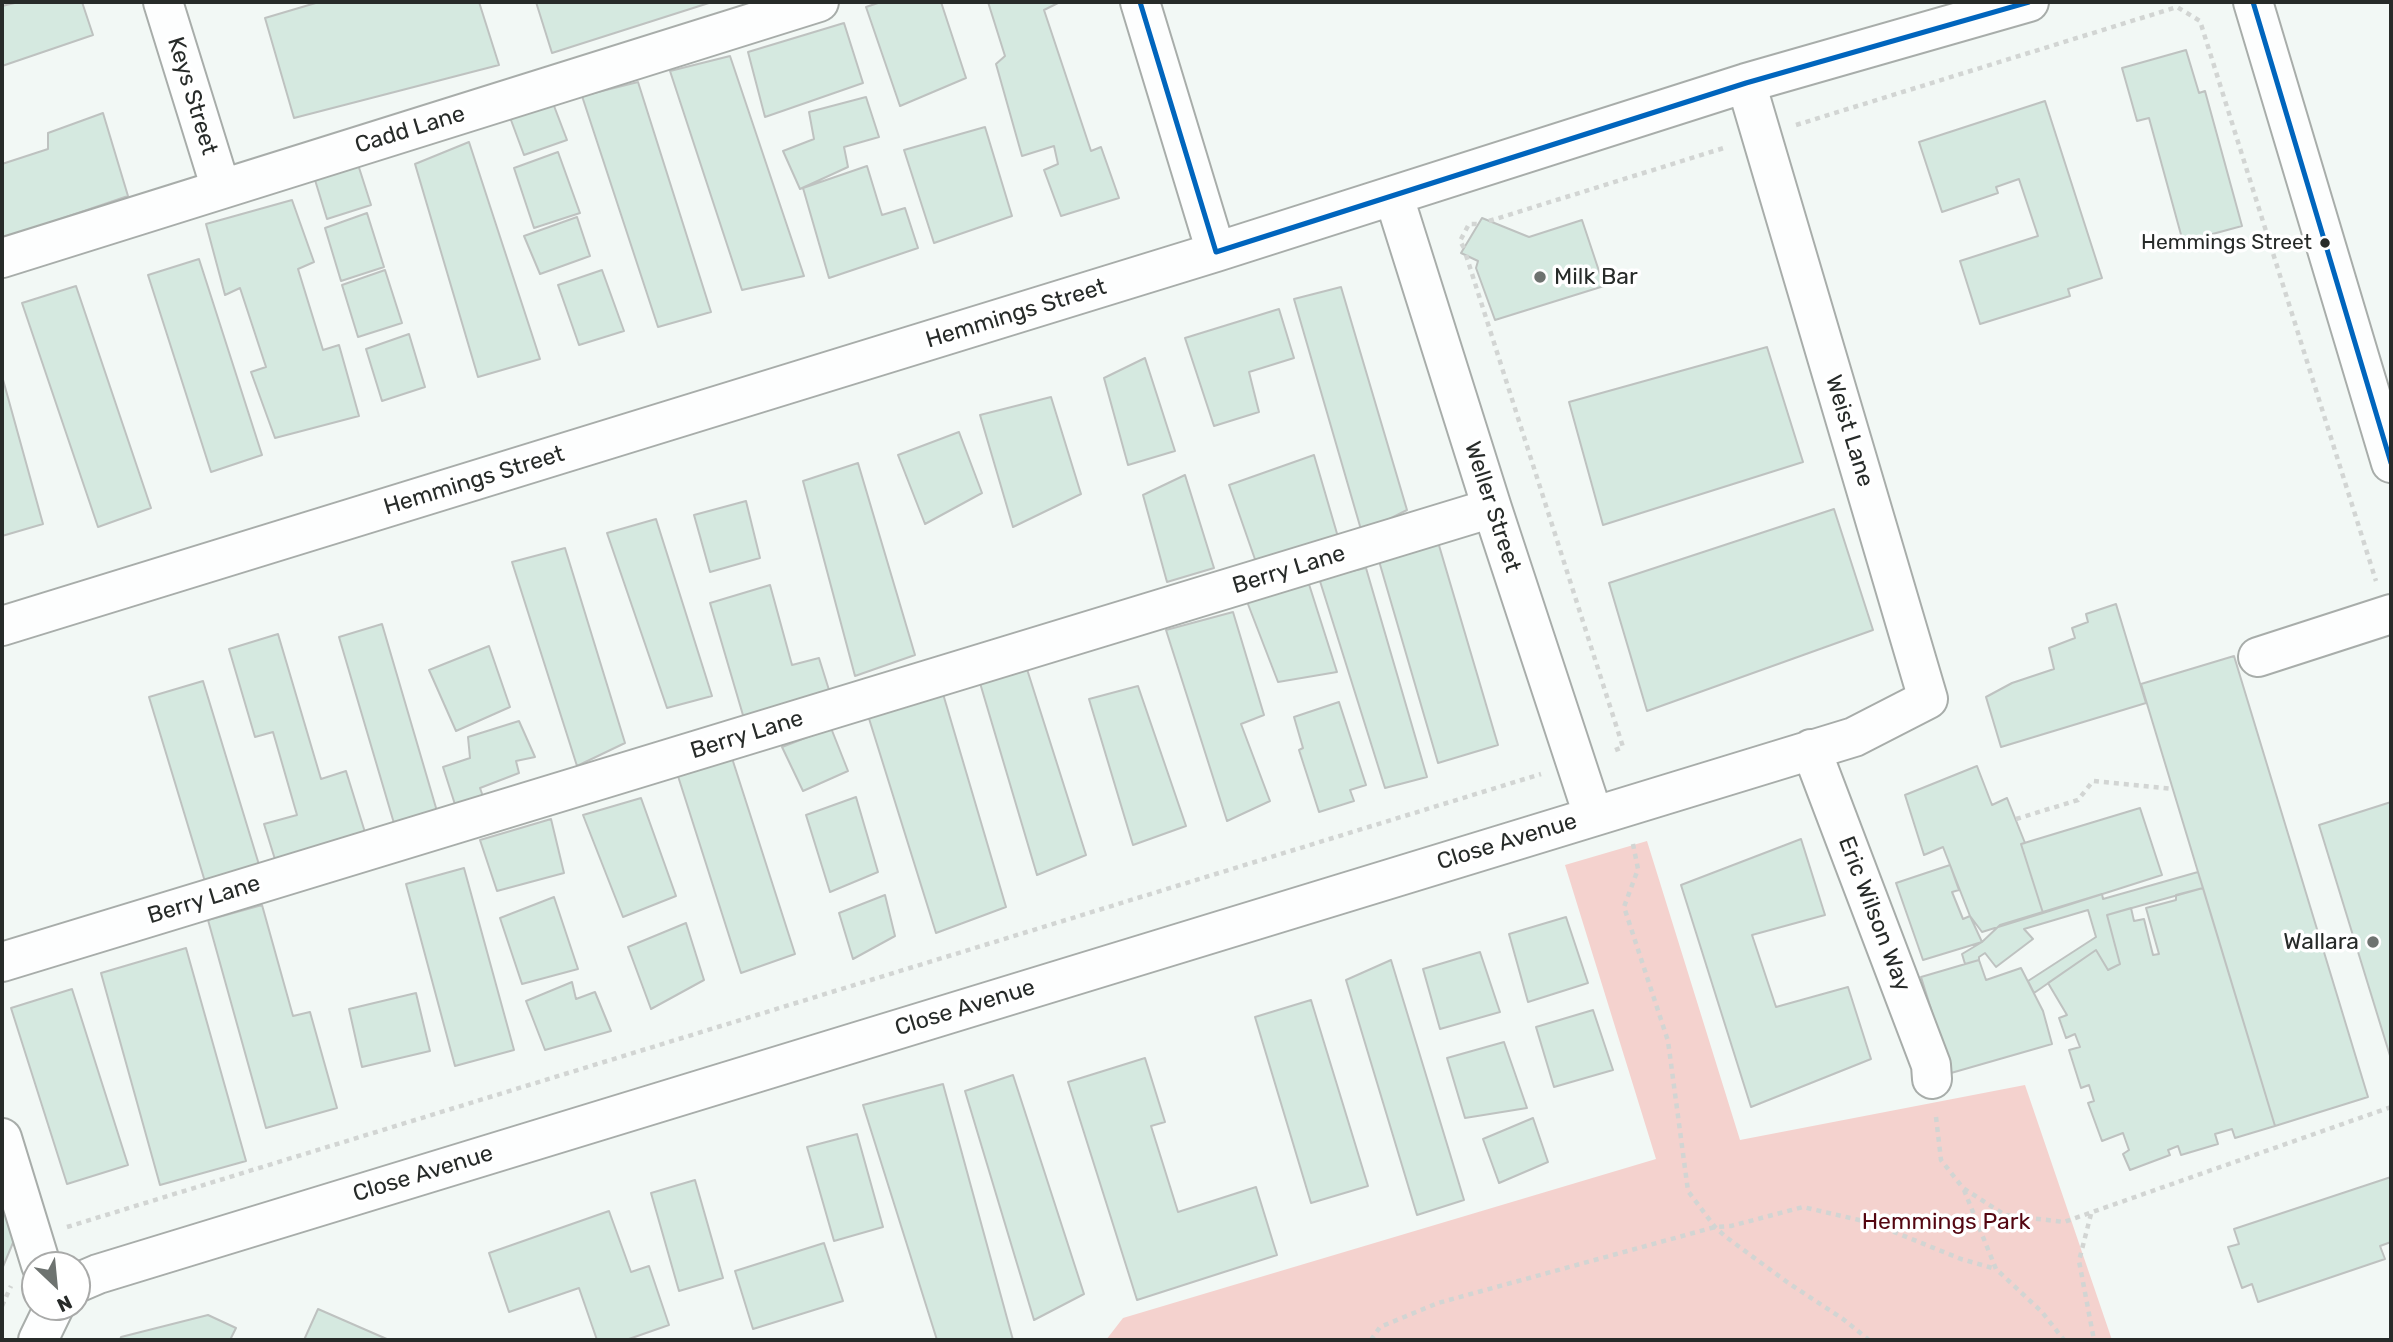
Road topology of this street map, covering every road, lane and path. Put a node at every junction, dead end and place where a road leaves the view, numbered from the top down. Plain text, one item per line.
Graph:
1 (163, 2) edge
2 (819, 2) edge
3 (1140, 2) edge
4 (2029, 2) edge
5 (2253, 2) edge
6 (1746, 83) junction
7 (1793, 126) dead end
8 (1727, 147) dead end
9 (221, 190) junction
10 (1394, 197) junction
11 (1489, 221) dead end
12 (1479, 224) dead end
13 (1464, 248) dead end
14 (1216, 253) junction
15 (1466, 256) dead end
16 (2, 258) edge
17 (2391, 463) edge
18 (1492, 508) junction
19 (2385, 602) edge
20 (2, 626) edge
21 (2258, 657) dead end
22 (1854, 737) joint
23 (1811, 749) junction
24 (1575, 763) junction
25 (2173, 789) dead end
26 (1593, 816) junction
27 (2016, 819) dead end
28 (2, 962) edge
29 (1932, 1080) joint
30 (2391, 1107) edge
31 (2, 1138) edge
32 (1963, 1188) junction
33 (2091, 1213) junction
34 (1715, 1227) junction
35 (37, 1251) edge
36 (1996, 1269) junction
37 (21, 1276) edge
38 (91, 1284) edge
39 (2, 1306) edge
40 (1371, 1340) edge
41 (1869, 1340) edge
42 (2064, 1340) edge
43 (2094, 1340) edge

1 - 9 street, Keys Street
2 - 9 street, Cadd Lane
3 - 14 street
4 - 6 street, Hemmings Street
5 - 17 street
6 - 10 street, Hemmings Street
6 - 22 street, Weist Lane
7 - 19 path
8 - 11 path
9 - 16 street, Cadd Lane
10 - 14 street, Hemmings Street
10 - 18 street, Weller Street
12 - 13 path
14 - 20 street, Hemmings Street
15 - 24 path
18 - 24 street, Weller Street
18 - 28 street, Berry Lane
19 - 21 street
22 - 23 street, Close Avenue
23 - 26 street, Close Avenue
23 - 29 street, Eric Wilson Way
24 - 26 street, Weller Street
24 - 35 path
25 - 27 path
26 - 34 path
26 - 38 street, Close Avenue
29 - 32 path
30 - 33 path
31 - 35 street
32 - 33 path
32 - 36 path
33 - 43 path
34 - 36 path
34 - 40 path
34 - 41 path
36 - 42 path
37 - 39 path

